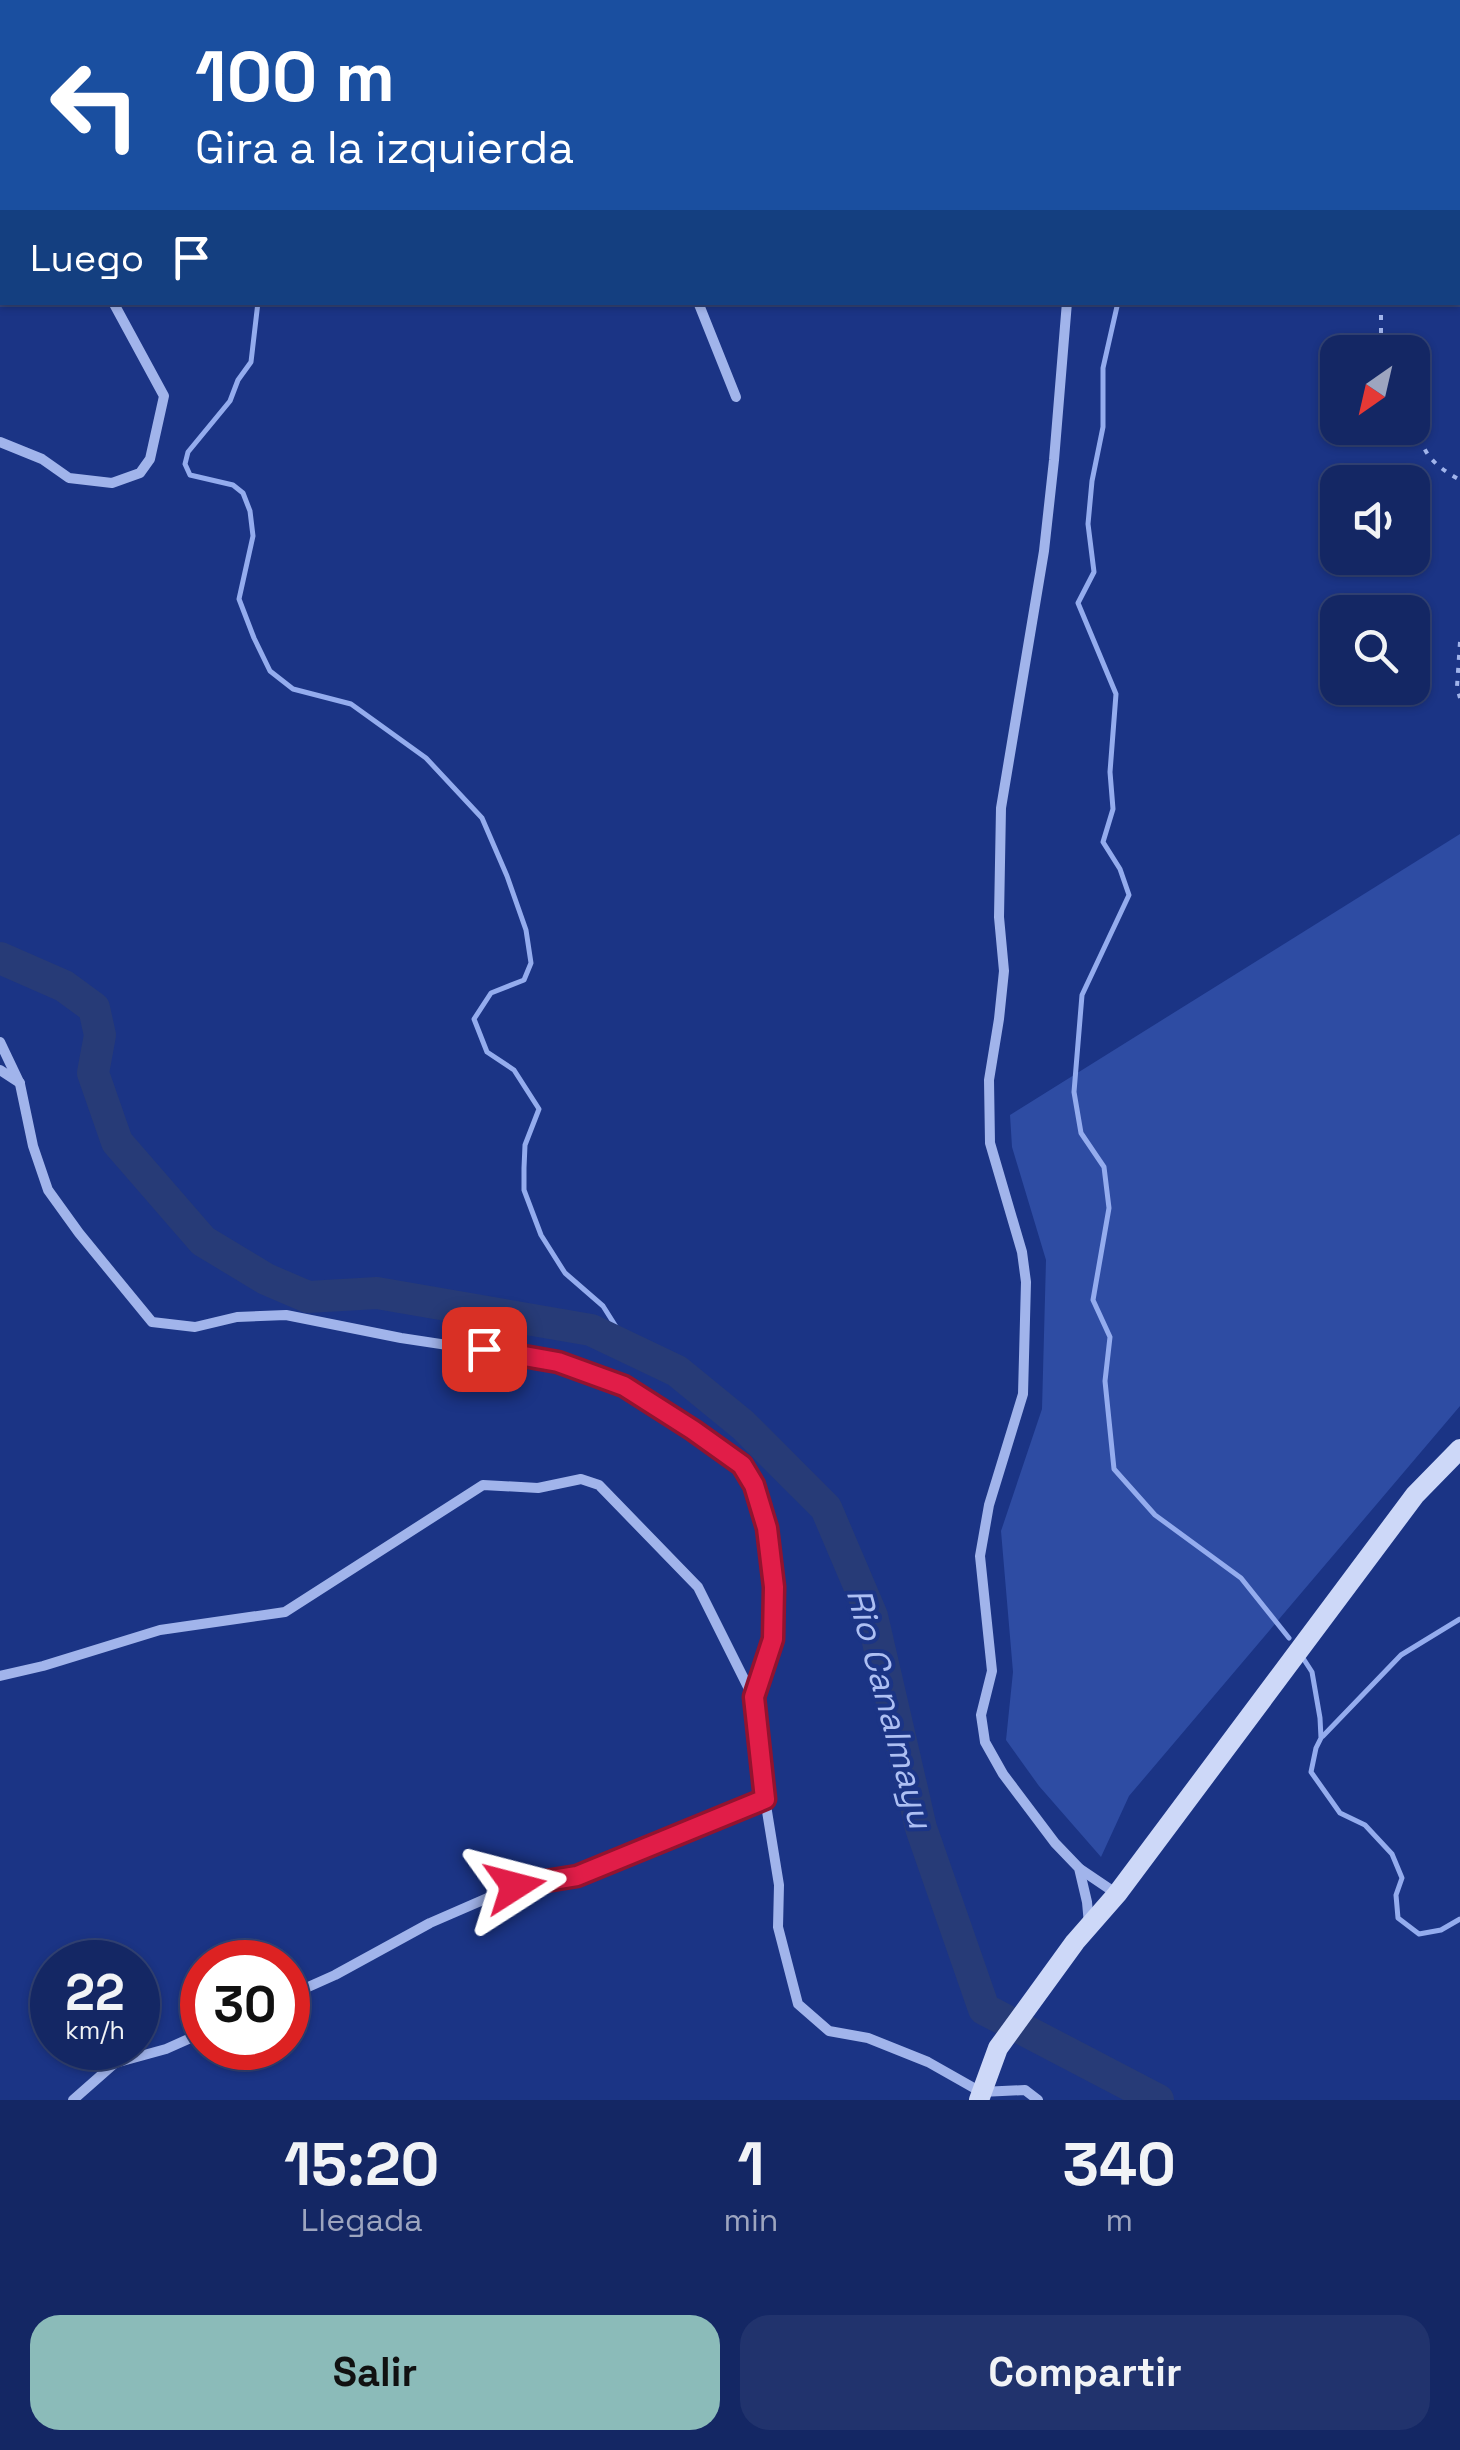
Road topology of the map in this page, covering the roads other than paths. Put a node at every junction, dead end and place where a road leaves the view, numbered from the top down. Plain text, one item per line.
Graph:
1 (115, 305) edge
2 (699, 305) edge
3 (1068, 305) edge
4 (736, 397) dead end
5 (0, 442) edge
6 (0, 1042) edge
7 (0, 1070) edge
8 (20, 1084) junction
9 (1460, 1448) edge
10 (0, 1676) edge
11 (754, 1697) junction
12 (765, 1799) junction
13 (1079, 1868) junction
14 (1117, 1894) junction
15 (1089, 1924) junction
16 (310, 1986) edge
17 (180, 2043) edge
18 (980, 2096) edge
19 (73, 2100) edge
20 (1038, 2100) edge

1 - 5 street
2 - 4 street
3 - 13 street
6 - 8 street
7 - 8 street
8 - 11 street
9 - 14 street
10 - 11 street
11 - 12 street
12 - 16 street
12 - 18 street
13 - 14 street
13 - 15 street
14 - 15 street
15 - 18 street
17 - 19 street
18 - 20 street

